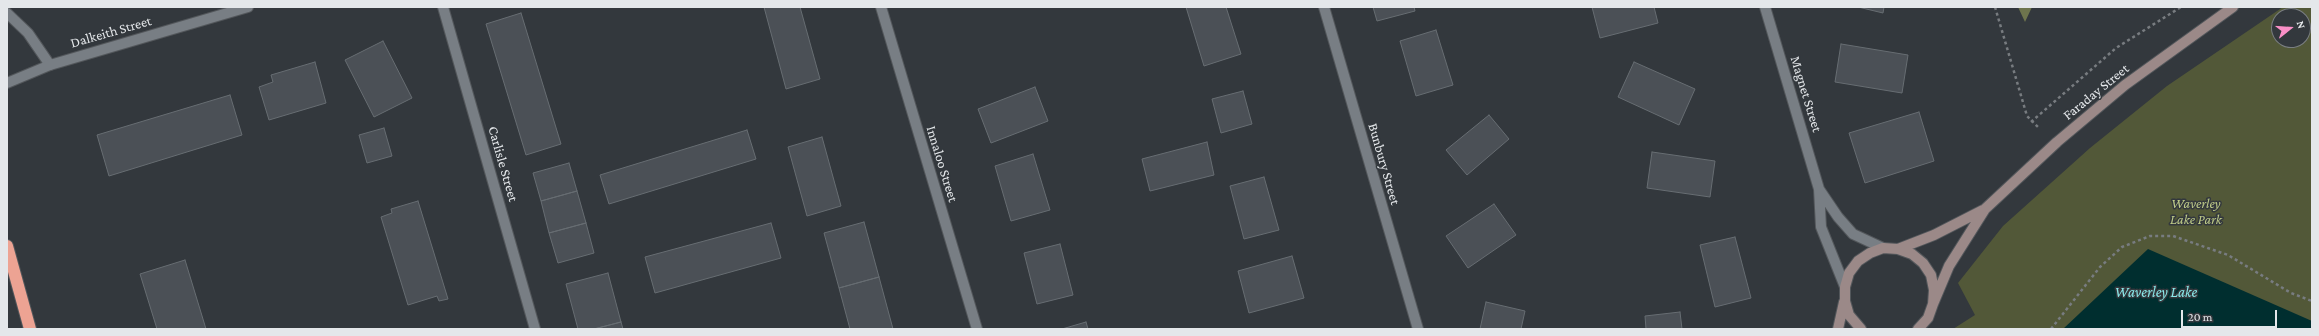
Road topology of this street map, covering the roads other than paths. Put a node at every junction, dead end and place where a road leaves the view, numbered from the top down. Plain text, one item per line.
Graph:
1 (248, 7) edge
2 (443, 7) edge
3 (881, 7) edge
4 (1324, 7) edge
5 (1765, 7) edge
6 (2233, 7) edge
7 (7, 13) edge
8 (50, 65) junction
9 (7, 83) edge
10 (1819, 189) junction
11 (1985, 210) junction
12 (7, 246) edge
13 (1883, 248) junction
14 (1898, 249) junction
15 (1844, 287) junction
16 (1845, 301) junction
17 (1933, 304) junction
18 (30, 329) edge
19 (535, 329) edge
20 (977, 329) edge
21 (1418, 329) edge
22 (1838, 329) edge
23 (1861, 329) edge
24 (1918, 329) edge

1 - 8 street, Dalkeith Street
2 - 19 street, Carlisle Street
3 - 20 street, Innaloo Street
4 - 21 street, Bunbury Street
5 - 10 street, Magnet Street
6 - 11 street, Faraday Street
7 - 8 street
8 - 9 street, Dalkeith Street
10 - 13 street, Magnet Street
10 - 15 street, Magnet Street
11 - 14 street, Faraday Street
11 - 17 street, Faraday Street
12 - 18 highway
13 - 14 street
13 - 15 street
14 - 17 street
15 - 16 street
16 - 22 street
16 - 23 street
17 - 24 street, Faraday Street

